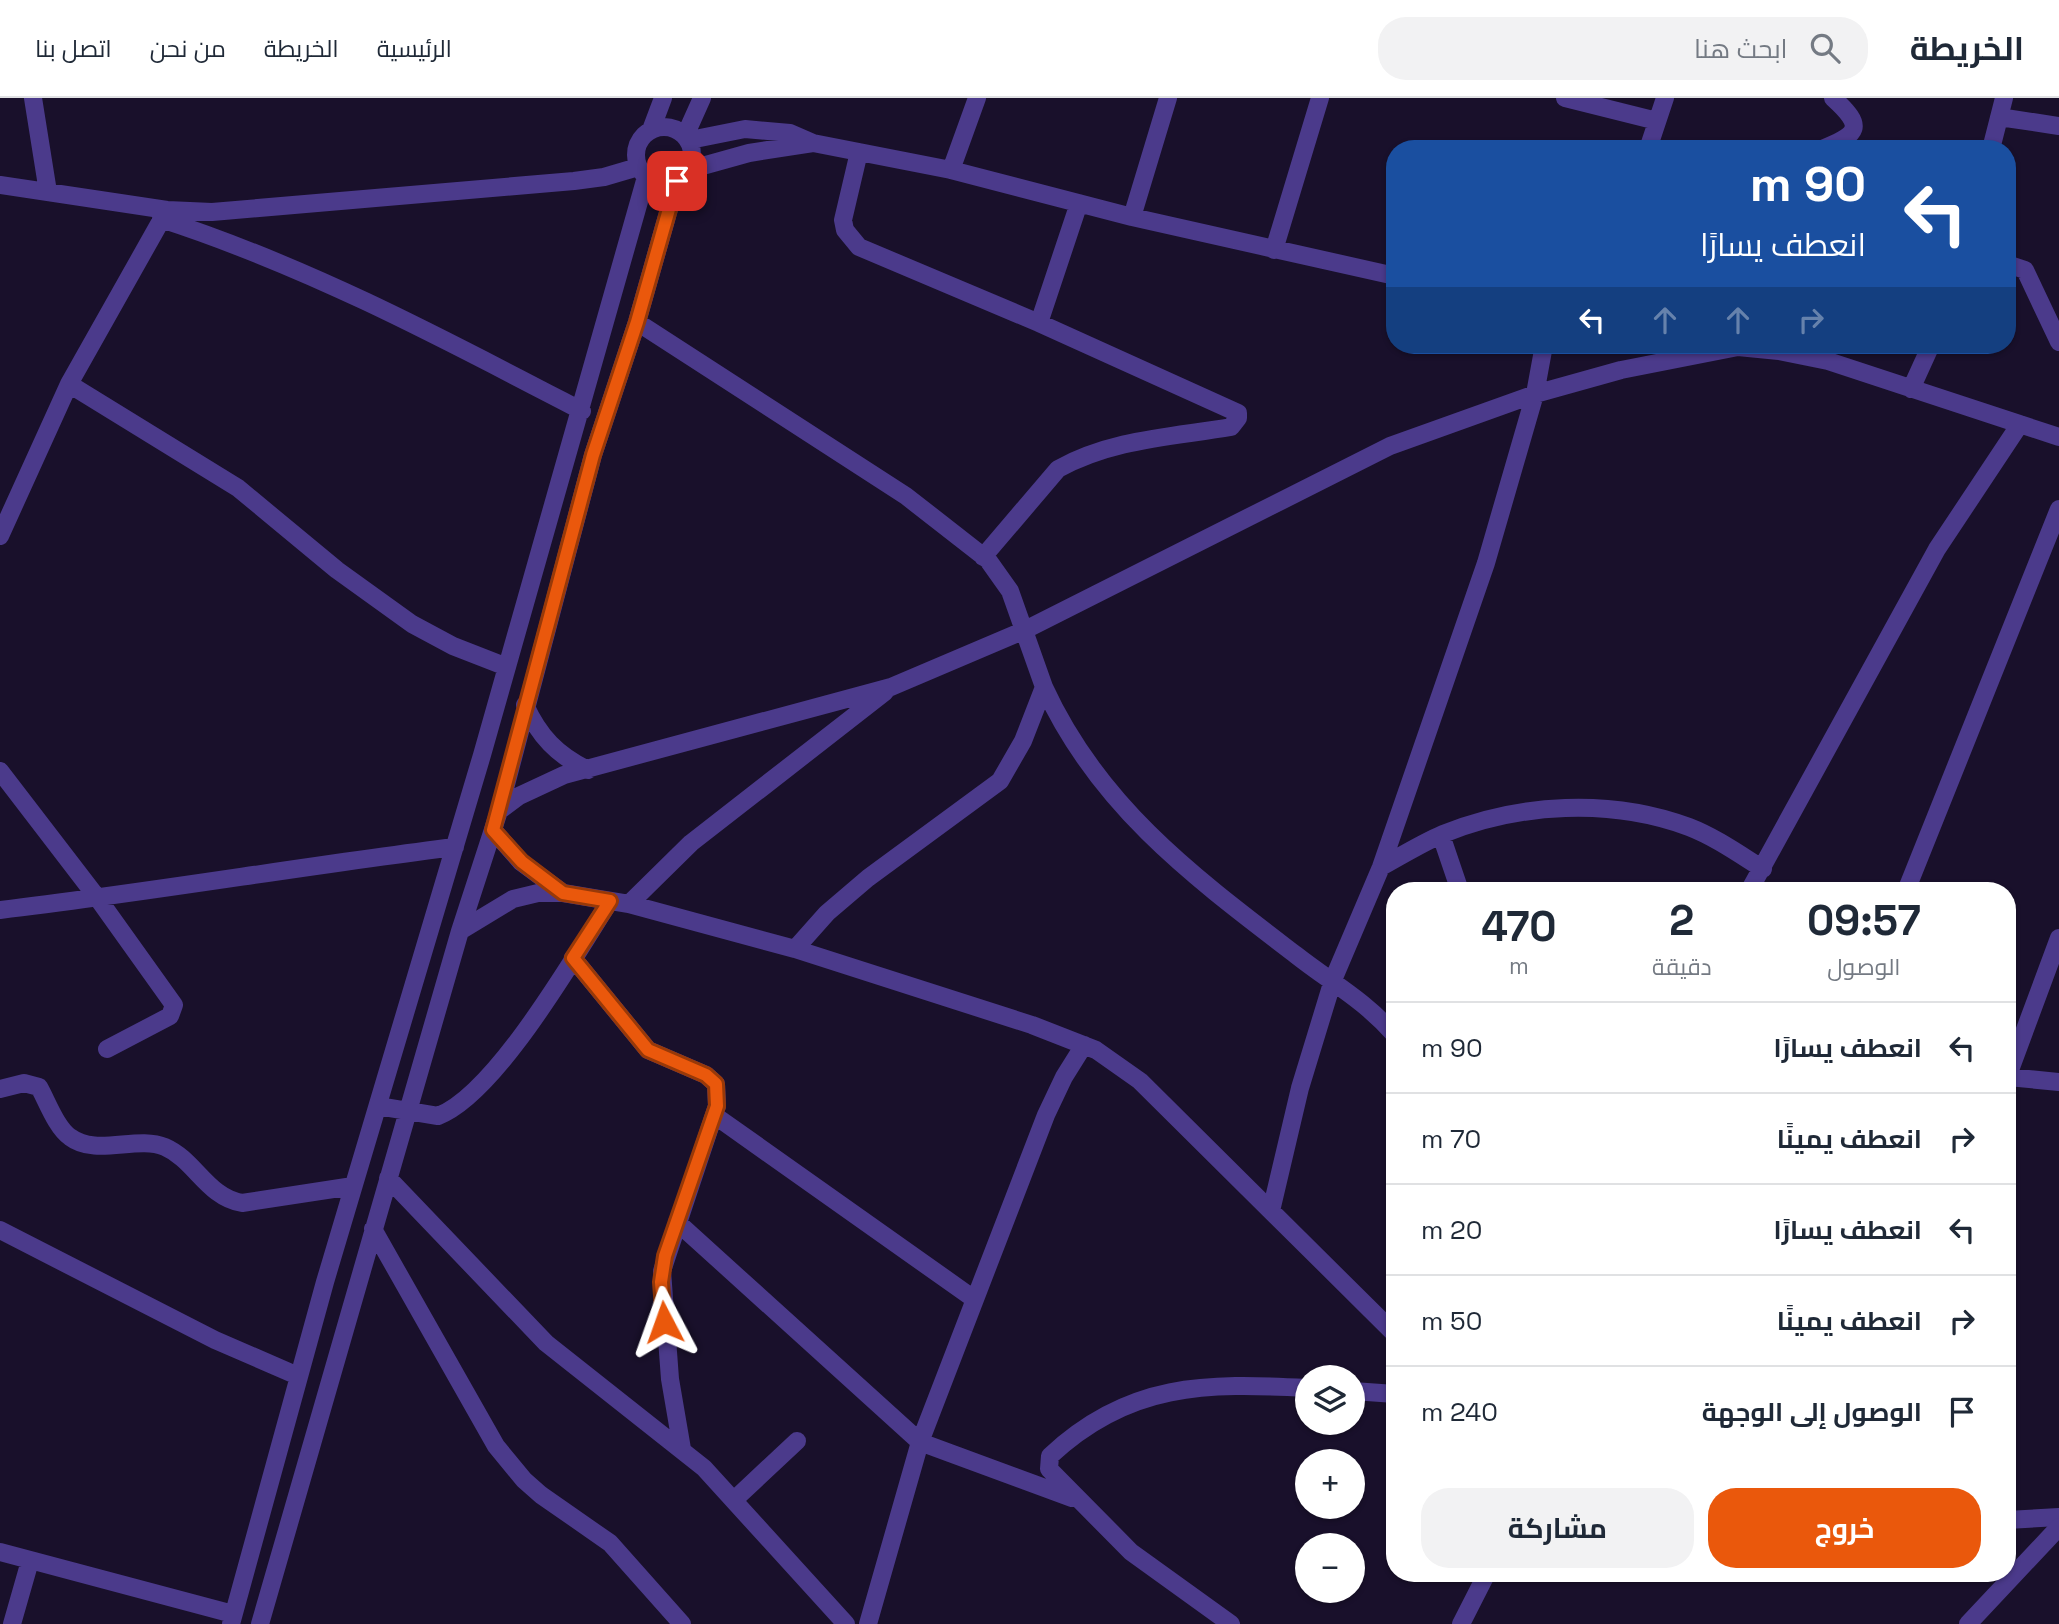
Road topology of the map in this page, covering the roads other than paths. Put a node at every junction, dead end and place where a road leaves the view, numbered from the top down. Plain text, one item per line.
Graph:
1 (33, 98) edge
2 (663, 98) edge
3 (702, 98) edge
4 (978, 98) edge
5 (1168, 98) edge
6 (1320, 98) edge
7 (1565, 98) edge
8 (1665, 98) edge
9 (1833, 98) edge
10 (2004, 98) edge
11 (1999, 117) junction
12 (1657, 121) junction
13 (2059, 126) edge
14 (651, 130) junction
15 (687, 138) junction
16 (1651, 140) edge
17 (1844, 140) edge
18 (1993, 140) edge
19 (813, 143) junction
20 (859, 152) junction
21 (951, 170) junction
22 (642, 172) junction
23 (682, 176) junction
24 (0, 185) edge
25 (48, 192) junction
26 (1079, 203) junction
27 (164, 214) junction
28 (1132, 217) junction
29 (1274, 250) junction
30 (2016, 267) edge
31 (1386, 274) edge
32 (637, 322) junction
33 (1039, 323) junction
34 (2059, 342) edge
35 (1542, 354) edge
36 (1696, 354) edge
37 (1784, 354) edge
38 (1927, 354) edge
39 (69, 384) junction
40 (1911, 389) junction
41 (1535, 394) junction
42 (582, 411) junction
43 (2020, 424) junction
44 (2059, 437) edge
45 (2059, 509) edge
46 (0, 536) edge
47 (983, 556) junction
48 (519, 627) junction
49 (1025, 630) junction
50 (544, 636) junction
51 (507, 667) junction
52 (891, 687) junction
53 (1044, 687) junction
54 (525, 705) junction
55 (588, 770) junction
56 (0, 771) edge
57 (499, 811) junction
58 (493, 830) junction
59 (1441, 835) junction
60 (455, 847) junction
61 (1381, 867) junction
62 (1763, 869) junction
63 (1457, 882) edge
64 (1755, 882) edge
65 (1910, 882) edge
66 (563, 893) junction
67 (99, 900) junction
68 (610, 901) junction
69 (629, 904) junction
70 (0, 910) edge
71 (460, 931) junction
72 (2059, 938) edge
73 (794, 949) junction
74 (573, 958) junction
75 (1333, 980) junction
76 (1386, 1025) edge
77 (1084, 1045) junction
78 (107, 1049) dead end
79 (2016, 1053) edge
80 (2016, 1078) edge
81 (2059, 1082) edge
82 (0, 1089) edge
83 (378, 1106) junction
84 (408, 1113) junction
85 (714, 1115) junction
86 (388, 1178) junction
87 (353, 1186) junction
88 (1271, 1211) junction
89 (677, 1222) junction
90 (373, 1229) junction
91 (0, 1230) edge
92 (974, 1299) junction
93 (1386, 1325) edge
94 (298, 1376) junction
95 (1295, 1388) edge
96 (1365, 1392) edge
97 (1386, 1393) edge
98 (797, 1441) dead end
99 (920, 1441) junction
100 (682, 1449) junction
101 (734, 1500) junction
102 (1077, 1500) junction
103 (2059, 1517) edge
104 (2016, 1519) edge
105 (2059, 1527) edge
106 (0, 1552) edge
107 (30, 1561) junction
108 (2016, 1573) edge
109 (1483, 1582) edge
110 (2007, 1582) edge
111 (232, 1619) edge
112 (12, 1624) edge
113 (260, 1624) edge
114 (682, 1624) edge
115 (846, 1624) edge
116 (868, 1624) edge
117 (1231, 1624) edge
118 (1461, 1624) edge
119 (1968, 1624) edge

1 - 25 street
2 - 14 street
3 - 15 street
4 - 21 street
5 - 28 street
6 - 29 street
7 - 12 street
8 - 12 street
9 - 17 street
10 - 11 street
11 - 13 street
11 - 18 street
12 - 16 street
14 - 15 street
14 - 22 street
15 - 19 street
15 - 23 street
19 - 20 street
19 - 23 street
20 - 21 street
20 - 33 street
21 - 26 street
22 - 23 street
22 - 27 street
22 - 42 street
23 - 32 street
24 - 25 street
25 - 27 street
26 - 28 street
26 - 33 street
27 - 39 street
27 - 42 street
28 - 29 street
29 - 31 street
30 - 34 street
32 - 47 street
32 - 50 street
33 - 47 street
35 - 41 street
36 - 41 street
37 - 40 street
38 - 40 street
39 - 46 street
39 - 51 street
40 - 43 street
41 - 49 street
41 - 61 street
42 - 48 street
43 - 44 street
43 - 62 street
45 - 65 street
47 - 49 street
48 - 50 street
48 - 51 street
49 - 52 street
49 - 53 street
50 - 54 street
51 - 60 street
52 - 55 street
52 - 69 street
53 - 73 street
53 - 75 street
54 - 55 street
54 - 57 street
55 - 57 street
56 - 67 street
57 - 58 street
58 - 66 street
58 - 71 street
59 - 61 street
59 - 62 street
59 - 63 street
60 - 67 street
60 - 83 street
61 - 75 street
62 - 64 street
66 - 68 street
66 - 71 street
67 - 70 street
67 - 78 street
68 - 69 street
68 - 74 street
69 - 73 street
71 - 84 street
72 - 79 street
73 - 77 street
74 - 84 street
74 - 85 street
75 - 76 street
75 - 88 street
77 - 88 street
77 - 92 street
80 - 81 street
82 - 87 street
83 - 84 street
83 - 87 street
84 - 86 street
85 - 89 street
85 - 92 street
86 - 90 street
86 - 100 street
87 - 94 street
88 - 93 street
89 - 99 street
89 - 100 street
90 - 113 street
90 - 114 street
91 - 94 street
92 - 99 street
94 - 111 street
95 - 102 street
96 - 97 street
98 - 101 street
99 - 102 street
99 - 116 street
100 - 101 street
101 - 115 street
102 - 117 street
103 - 104 street
105 - 108 street
106 - 107 street
107 - 111 street
107 - 112 street
109 - 118 street
110 - 119 street

